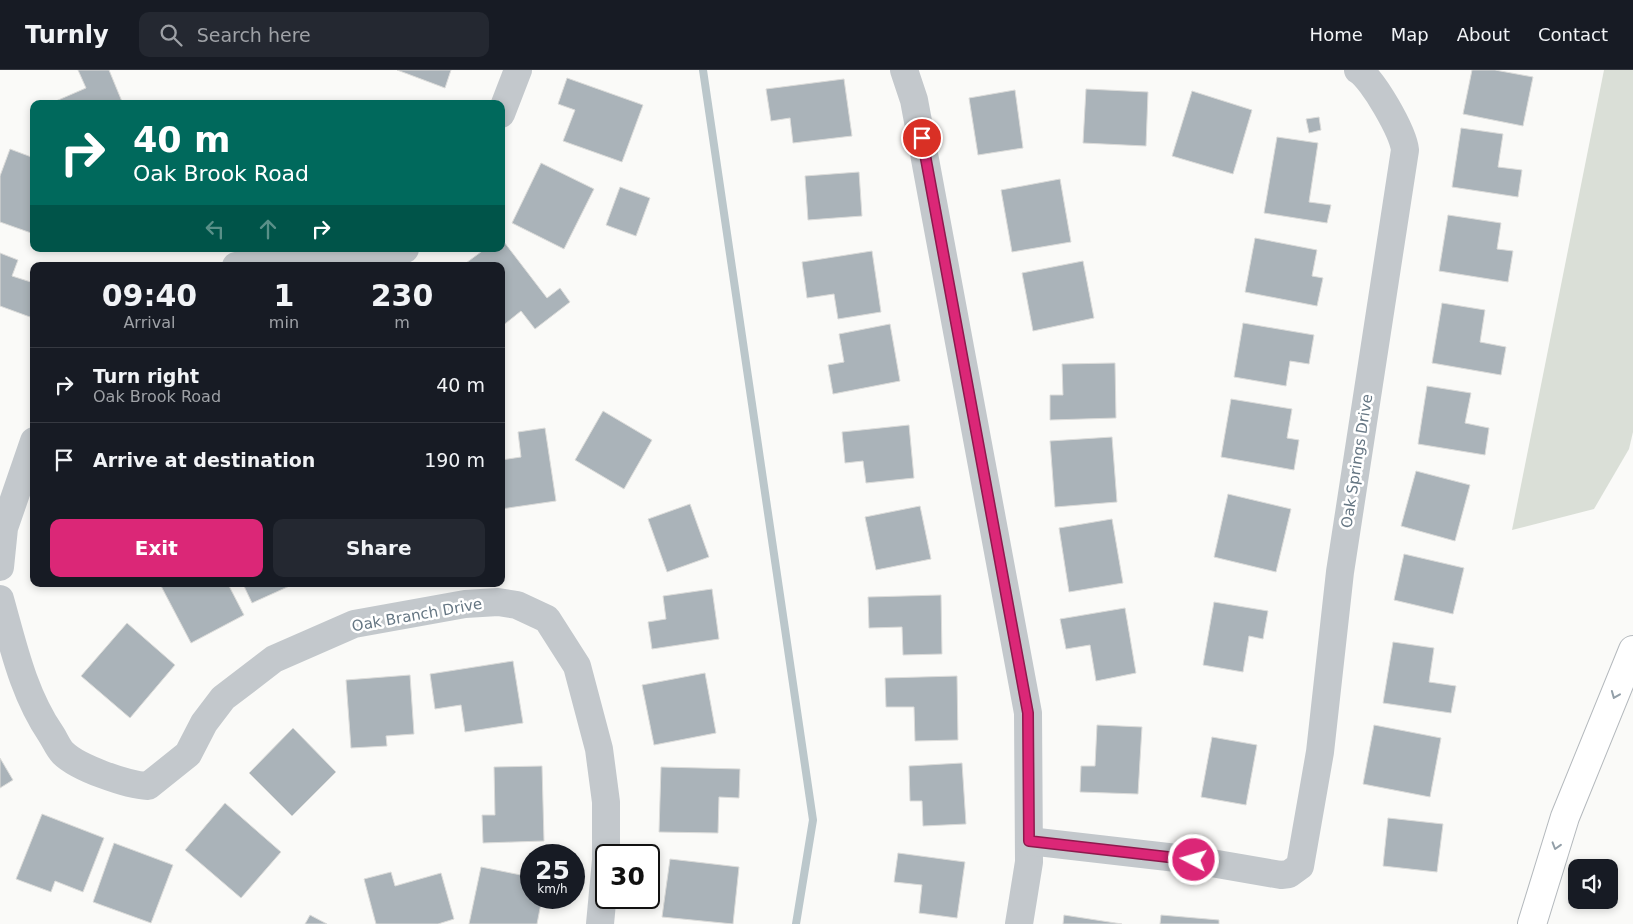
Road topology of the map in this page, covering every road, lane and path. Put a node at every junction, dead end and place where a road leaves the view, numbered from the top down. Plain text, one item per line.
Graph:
1 (518, 70) edge
2 (904, 70) edge
3 (1361, 70) edge
4 (505, 104) edge
5 (399, 252) edge
6 (283, 262) edge
7 (30, 453) edge
8 (0, 567) edge
9 (0, 599) edge
10 (1633, 650) edge
11 (1029, 841) junction
12 (606, 844) edge
13 (601, 909) edge
14 (600, 924) edge
15 (1019, 924) edge
16 (1532, 924) edge

1 - 4 street
2 - 11 street
3 - 11 street, Oak Springs Drive
5 - 6 street
7 - 8 street
9 - 12 street, Oak Branch Drive
10 -> 16 highway
11 - 15 street
13 - 14 street

